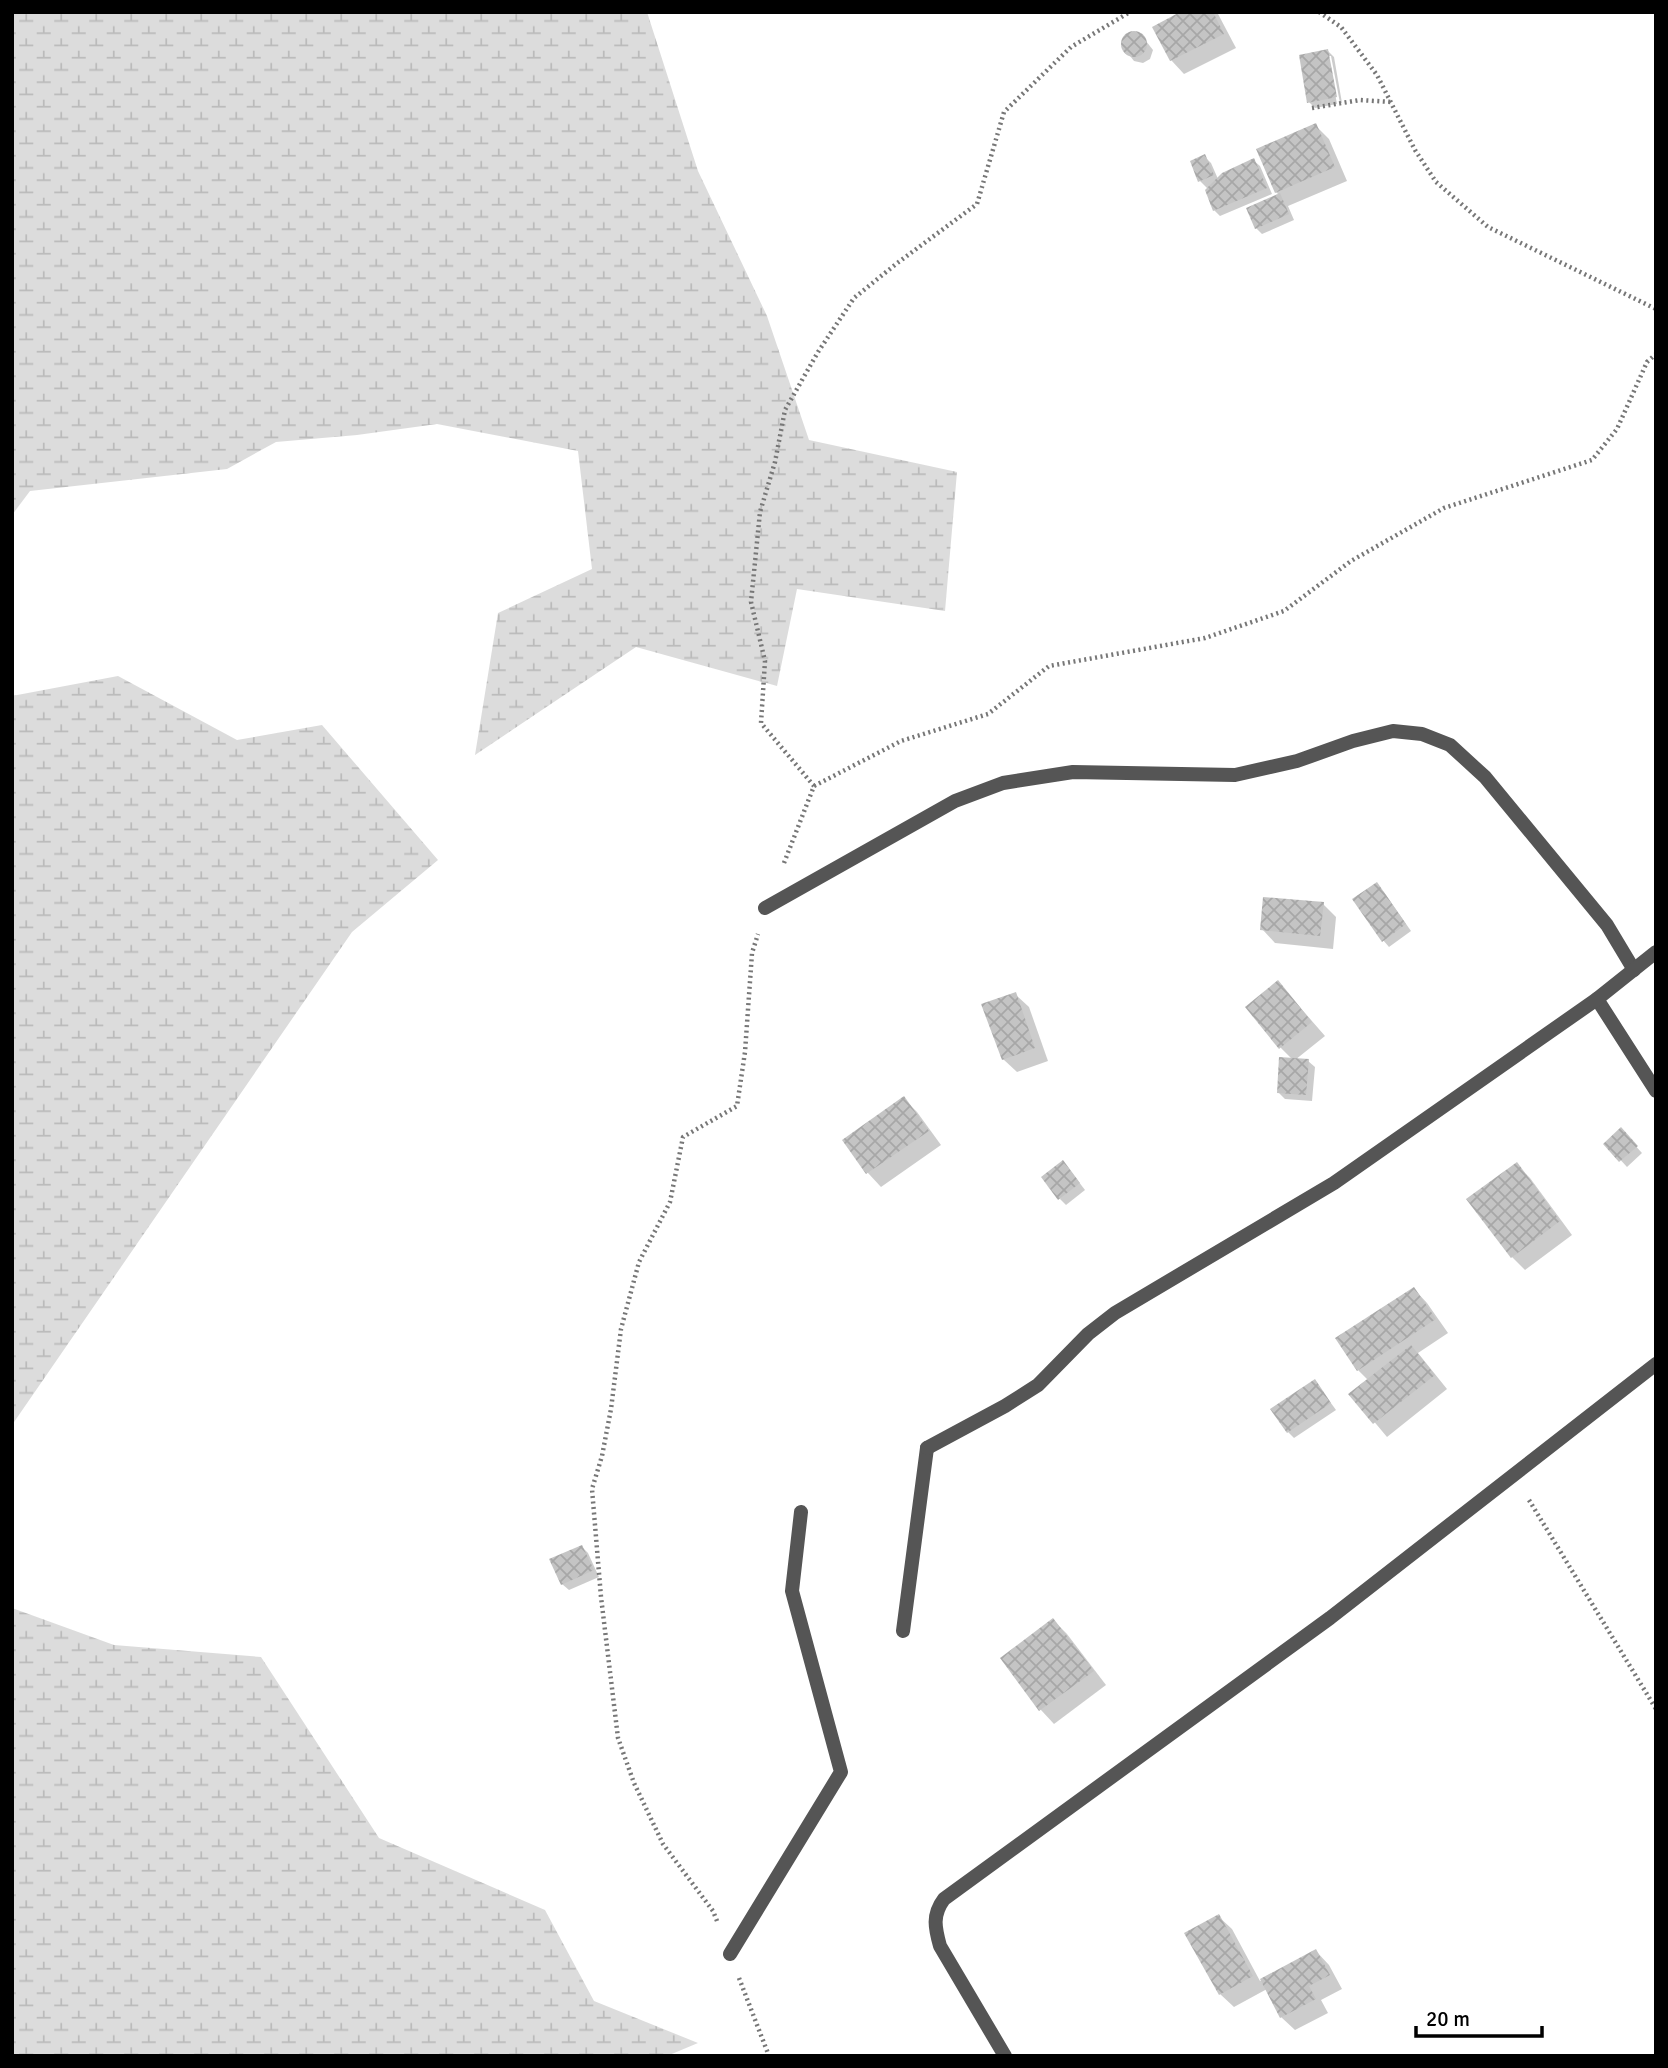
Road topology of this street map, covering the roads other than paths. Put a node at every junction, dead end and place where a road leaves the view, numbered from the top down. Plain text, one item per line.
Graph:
1 (765, 908) dead end
2 (1656, 952) edge
3 (1634, 970) junction
4 (1597, 999) junction
5 (1656, 1091) edge
6 (1656, 1364) edge
7 (801, 1511) dead end
8 (903, 1631) dead end
9 (730, 1954) dead end
10 (1005, 2056) edge

1 - 3 street
2 - 3 street
3 - 4 street
4 - 5 street
4 - 8 street
6 - 10 street
7 - 9 street

